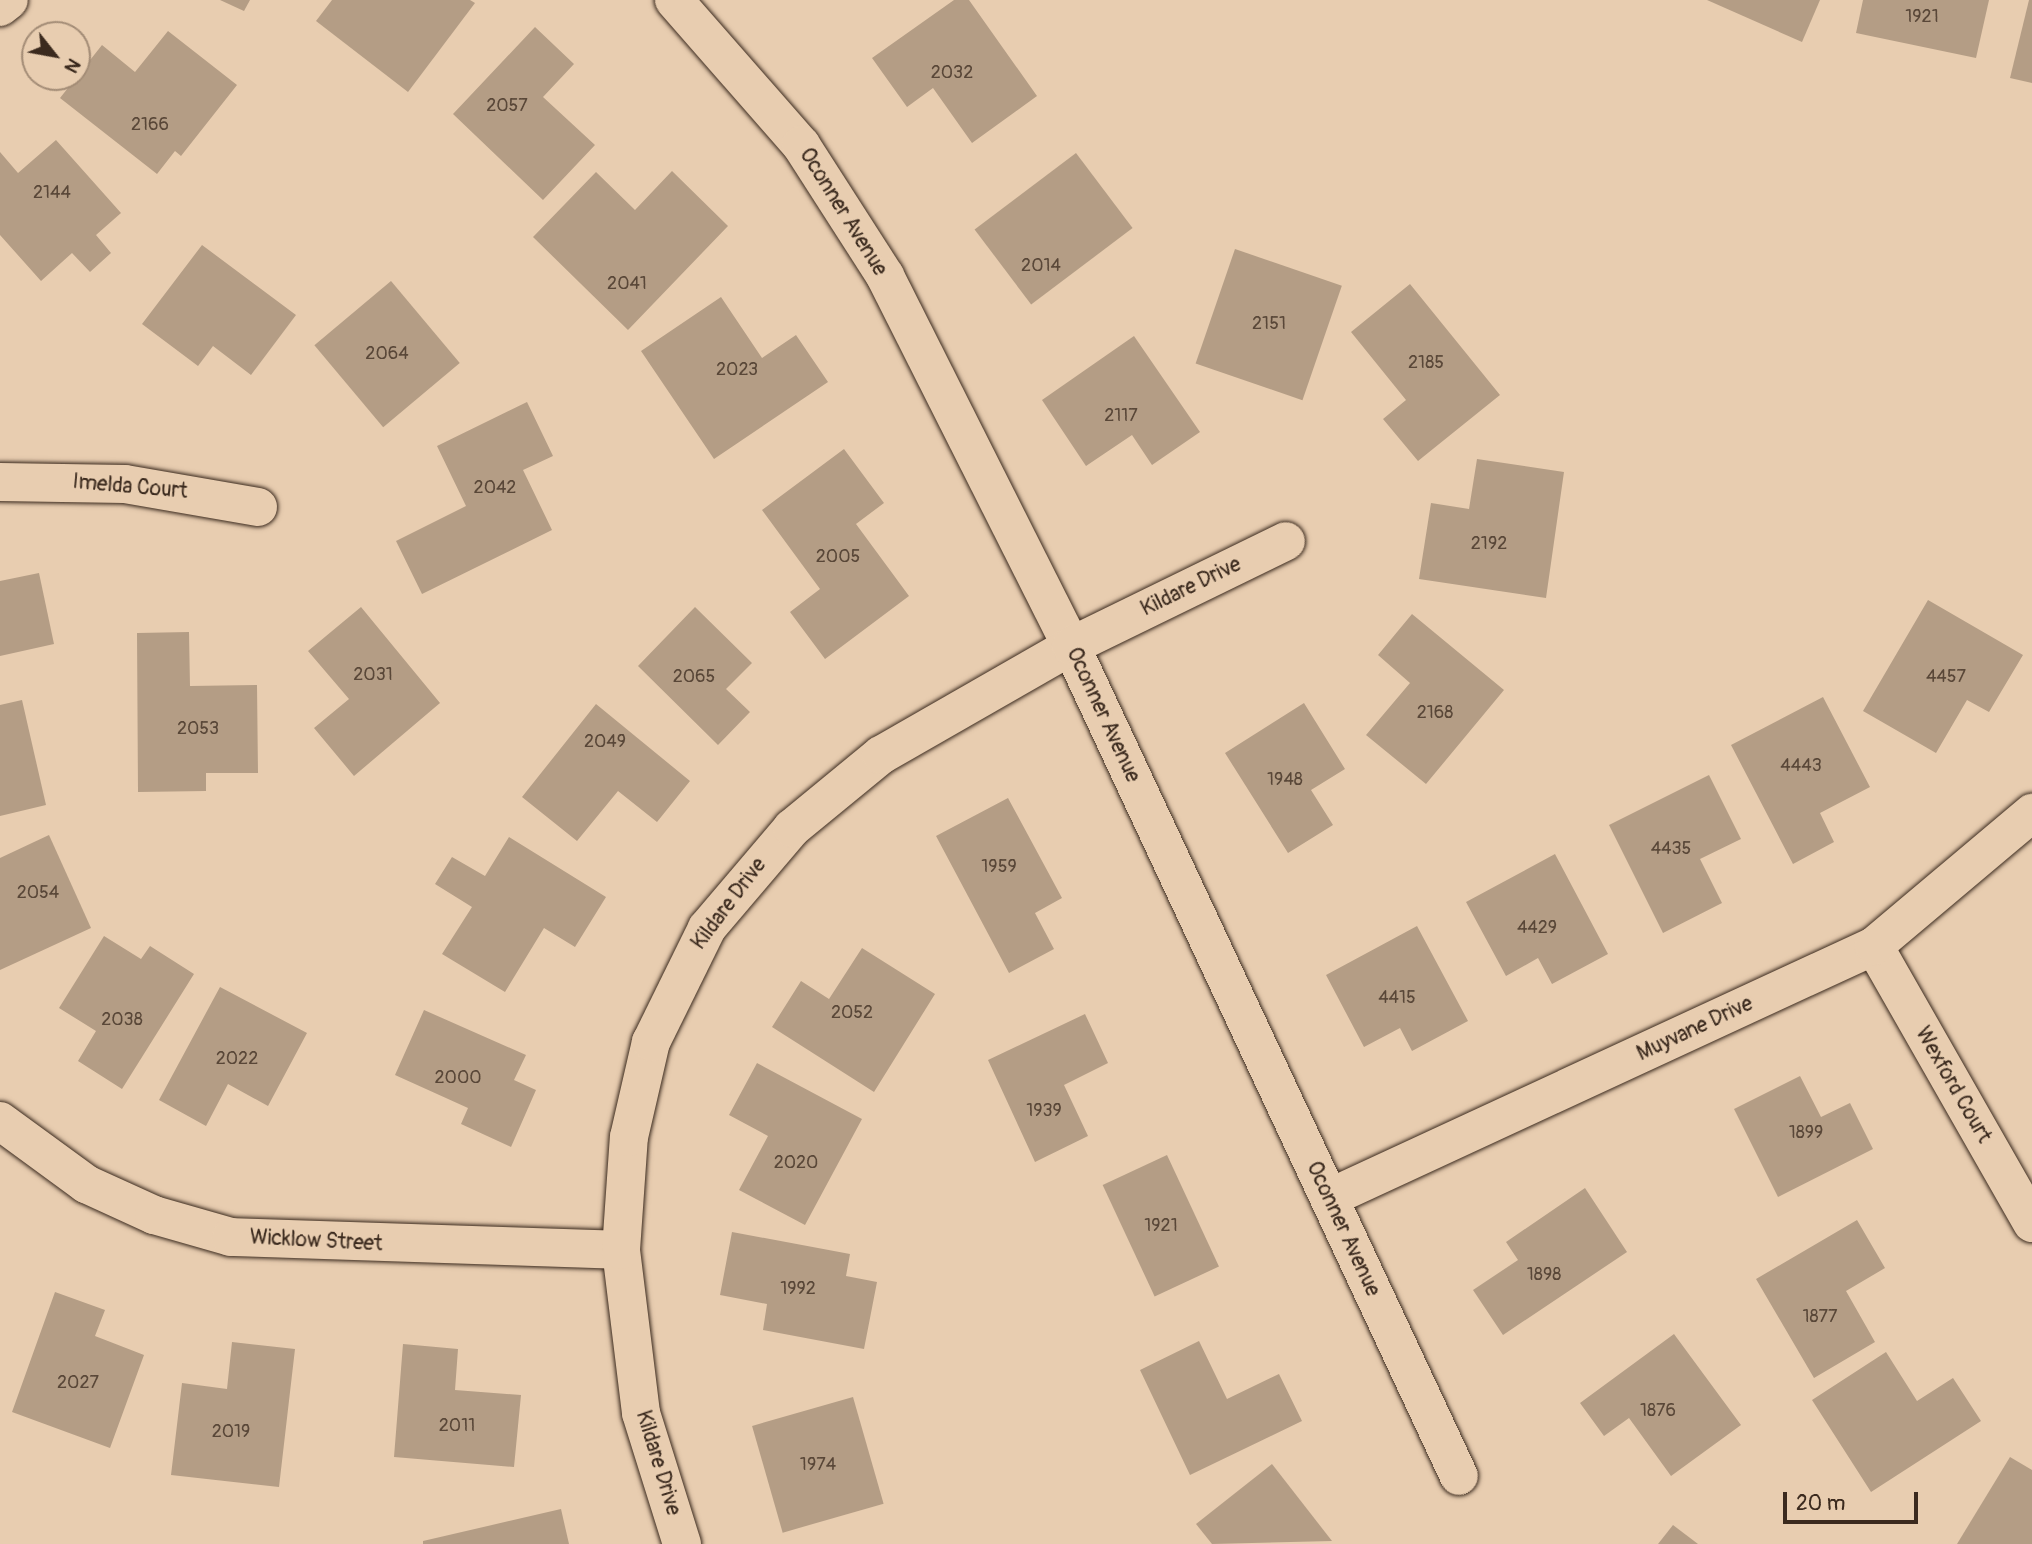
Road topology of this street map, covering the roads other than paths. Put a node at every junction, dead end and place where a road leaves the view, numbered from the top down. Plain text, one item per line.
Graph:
1 (9, 0) edge
2 (674, 0) edge
3 (0, 7) edge
4 (0, 482) edge
5 (258, 507) dead end
6 (1286, 541) dead end
7 (1071, 646) junction
8 (2032, 813) edge
9 (1874, 946) junction
10 (0, 1121) edge
11 (1329, 1198) junction
12 (2032, 1223) edge
13 (621, 1250) junction
14 (1459, 1475) dead end
15 (682, 1544) edge

1 - 3 street
2 - 7 street, Oconner Avenue
4 - 5 street, Imelda Court
6 - 7 street, Kildare Drive
7 - 11 street, Oconner Avenue
7 - 13 street, Kildare Drive
8 - 9 street, Muyvane Drive
9 - 11 street, Muyvane Drive
9 - 12 street, Wexford Court
10 - 13 street, Wicklow Street
11 - 14 street, Oconner Avenue
13 - 15 street, Kildare Drive

